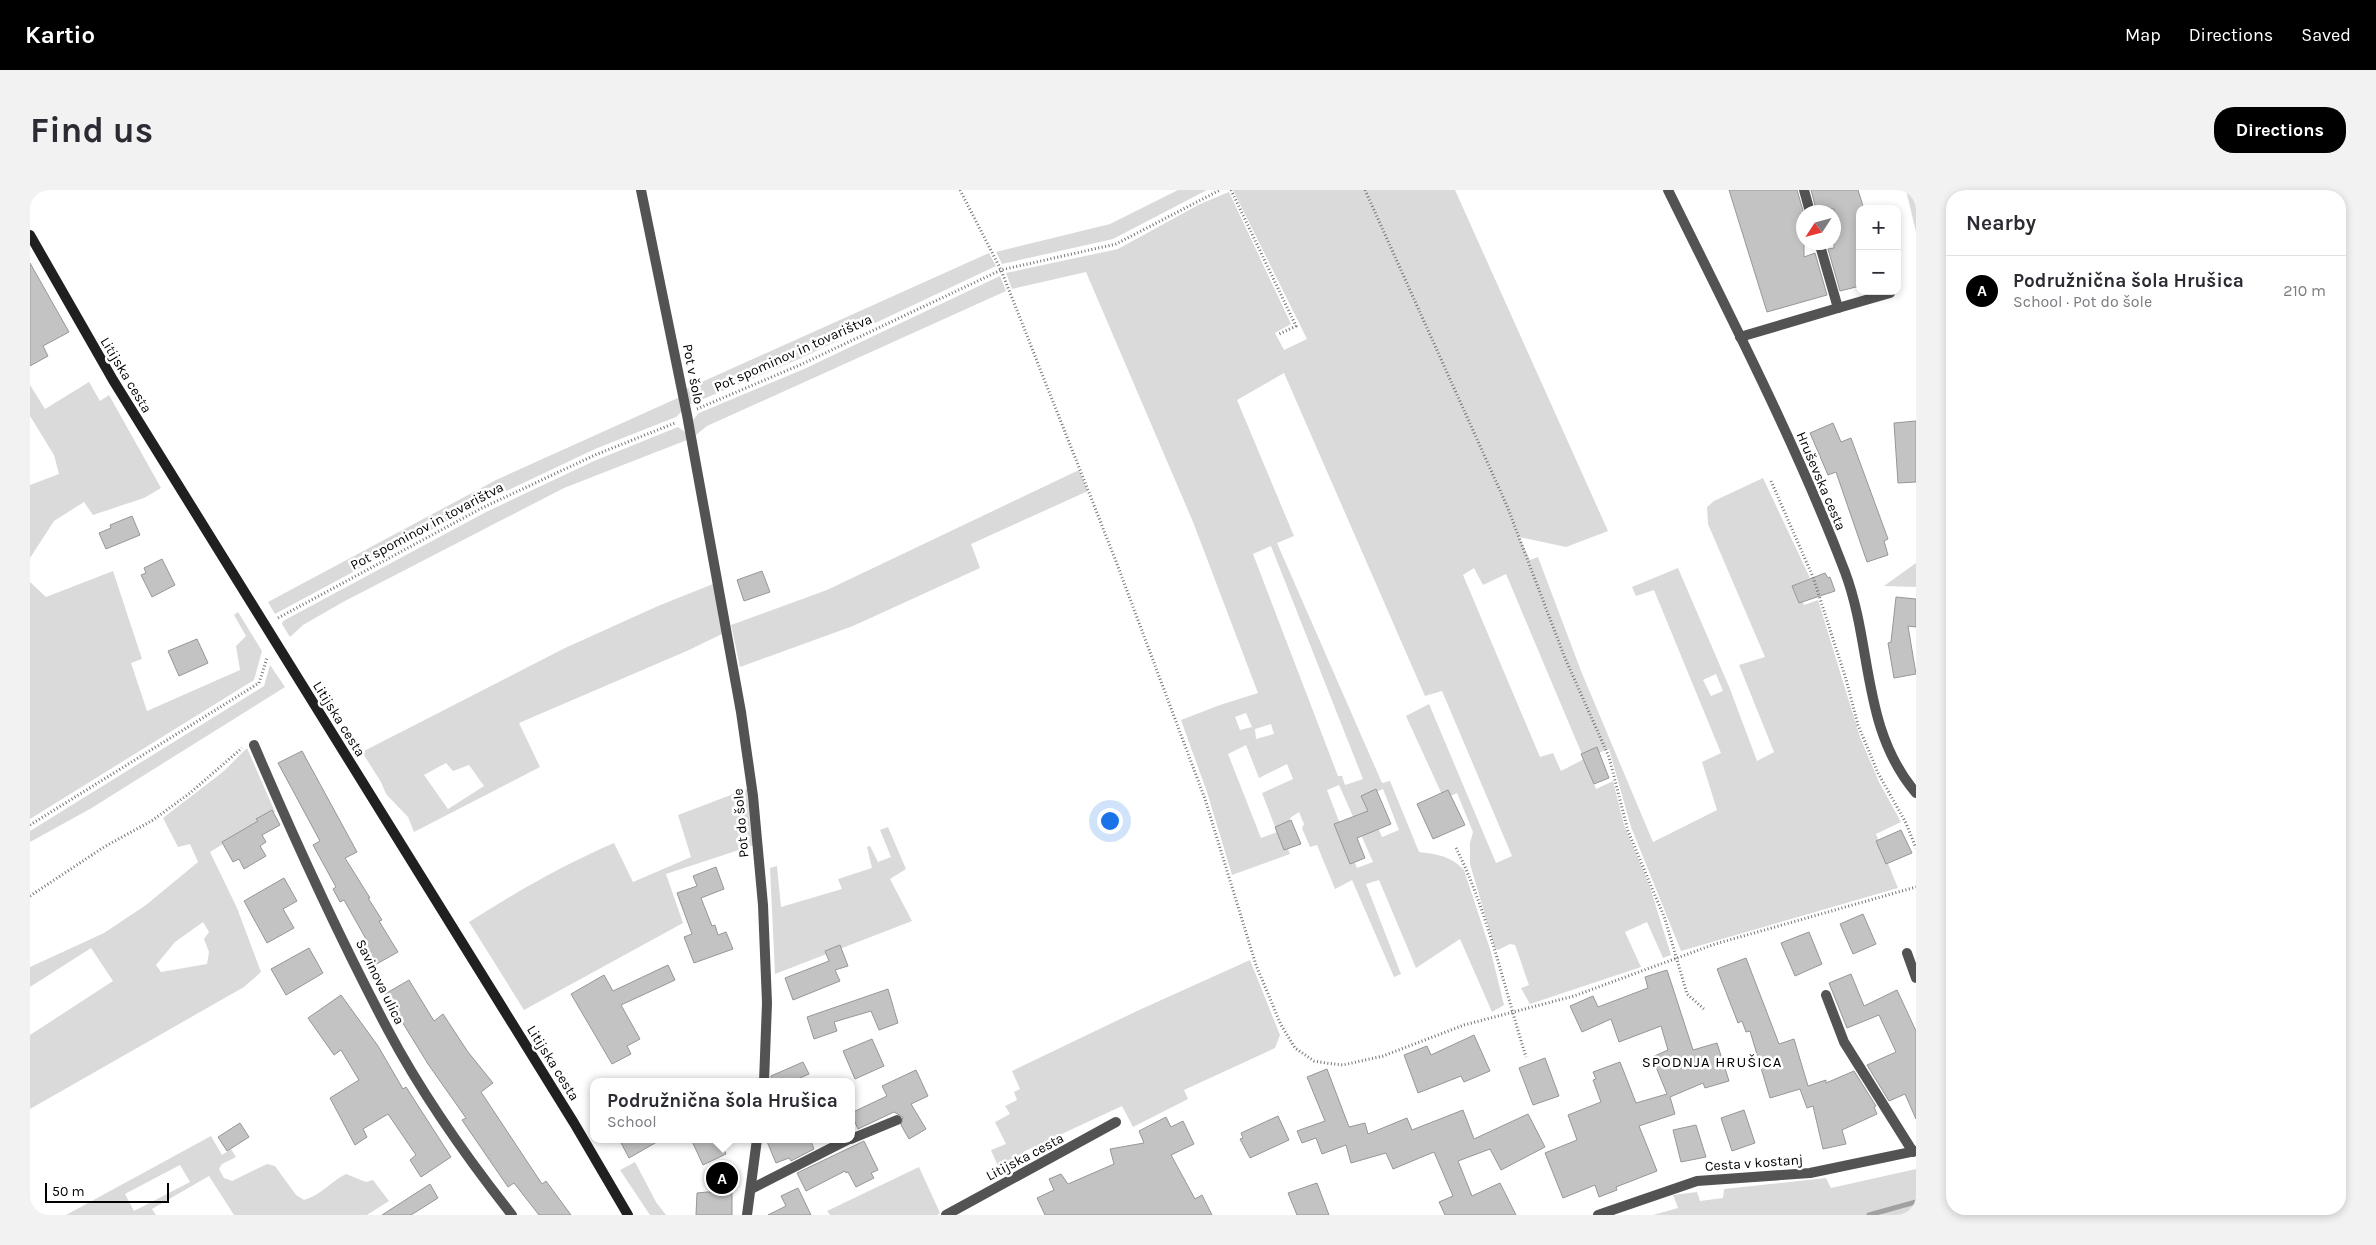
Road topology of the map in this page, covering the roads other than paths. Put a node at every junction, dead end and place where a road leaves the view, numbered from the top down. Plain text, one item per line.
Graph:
1 (641, 190) edge
2 (1668, 190) edge
3 (1804, 190) edge
4 (1808, 205) edge
5 (30, 235) edge
6 (1821, 250) edge
7 (1883, 295) edge
8 (1838, 308) junction
9 (1740, 337) junction
10 (714, 564) joint
11 (250, 744) road end
12 (1916, 793) edge
13 (1907, 953) dead end
14 (1916, 978) edge
15 (1826, 995) dead end
16 (764, 1078) edge
17 (897, 1120) dead end
18 (1116, 1122) dead end
19 (855, 1137) edge
20 (757, 1143) edge
21 (842, 1143) edge
22 (1914, 1152) edge
23 (751, 1190) junction
24 (512, 1215) edge
25 (628, 1215) edge
26 (747, 1215) edge
27 (946, 1215) edge
28 (1598, 1215) edge

1 - 10 street, Pot v šolo
2 - 9 street, Hruševska cesta
3 - 4 street
5 - 25 main road, Litijska cesta
6 - 8 street
7 - 8 street
8 - 9 street
9 - 12 street, Hruševska cesta
10 - 16 street, Pot do šole
11 - 24 street, Savinova ulica
13 - 14 street
15 - 22 street
17 - 19 street
18 - 27 street, Litijska cesta
20 - 23 street
21 - 23 street
22 - 28 street, Cesta v kostanj
23 - 26 street

